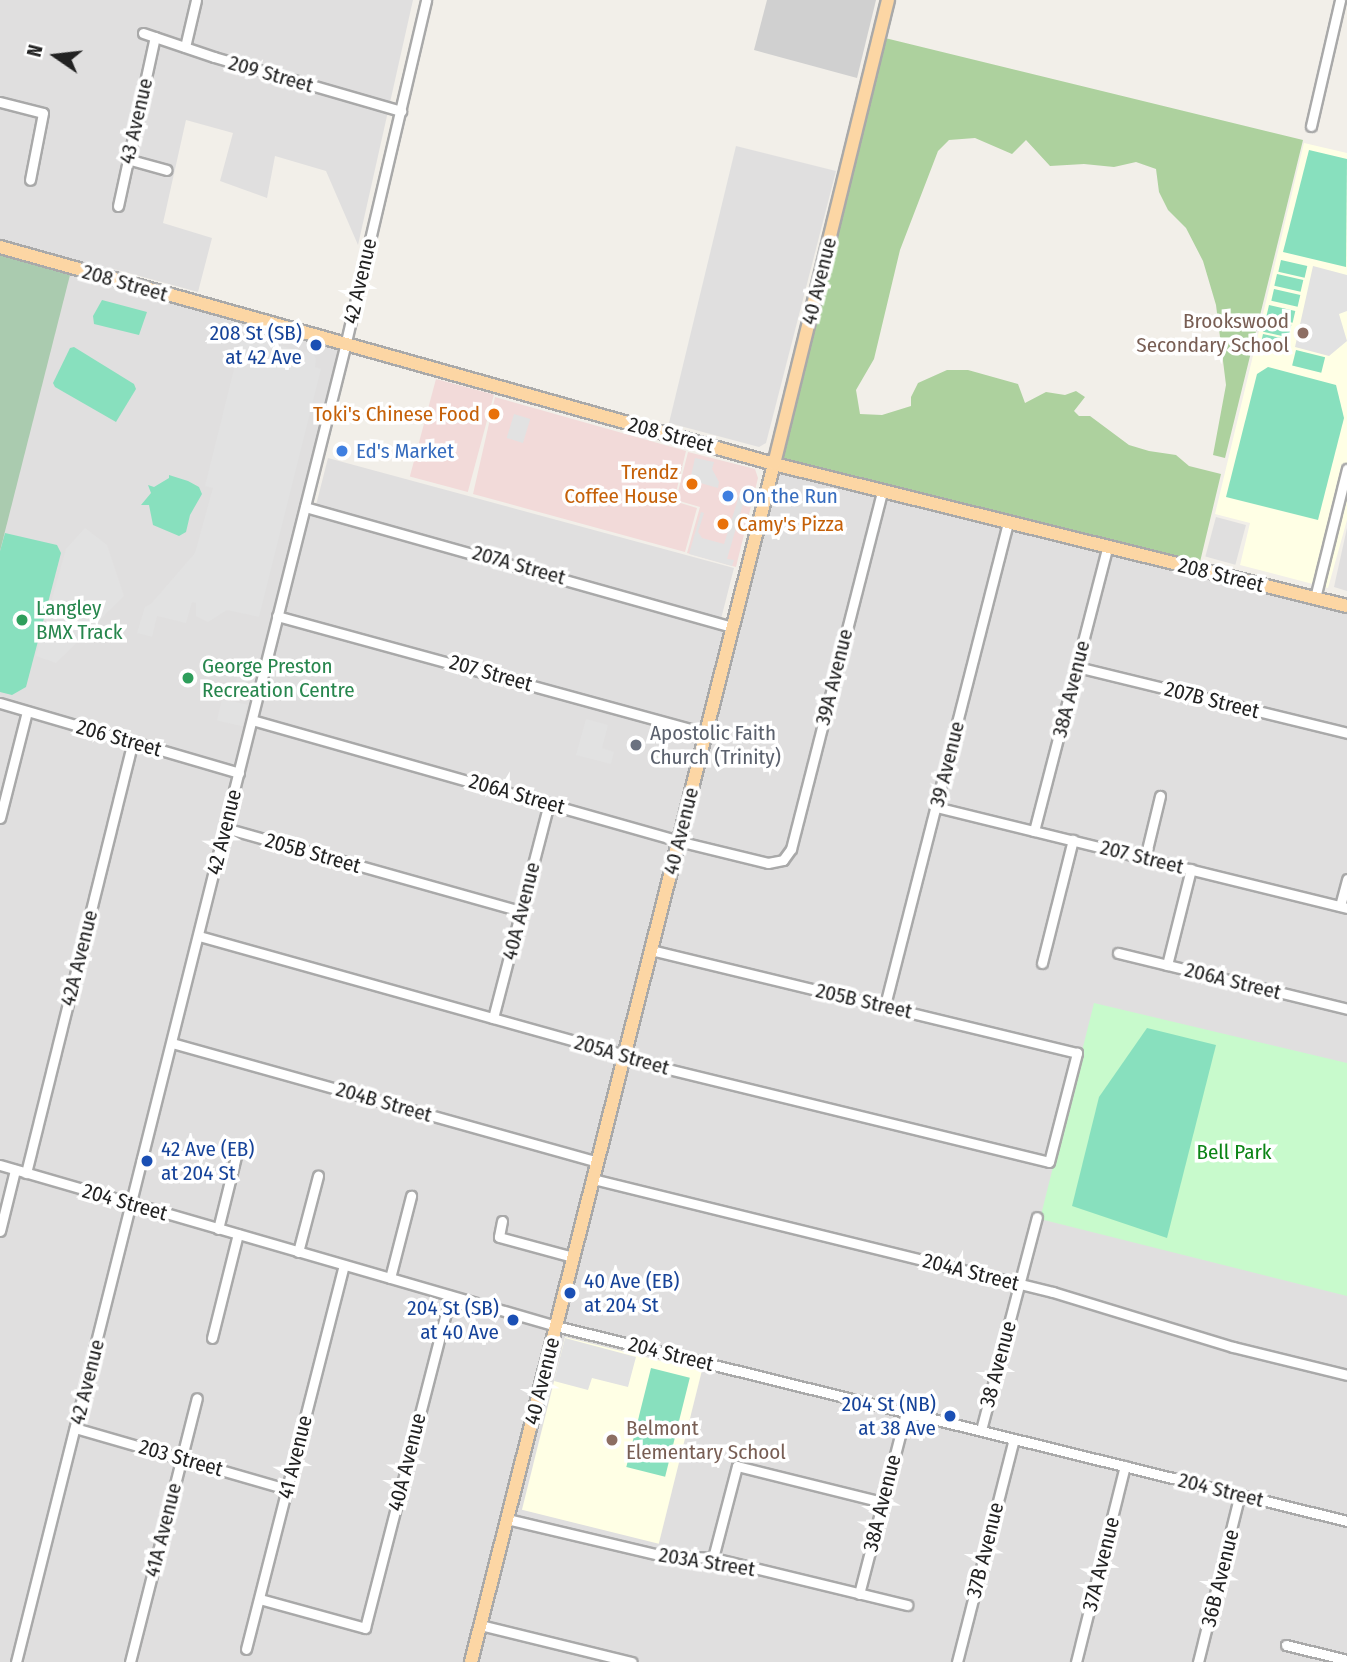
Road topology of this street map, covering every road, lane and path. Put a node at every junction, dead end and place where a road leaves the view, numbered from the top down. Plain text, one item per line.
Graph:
1 (196, 0) edge
2 (426, 0) edge
3 (888, 0) edge
4 (1340, 0) edge
5 (143, 33) dead end
6 (155, 37) junction
7 (185, 47) junction
8 (0, 102) edge
9 (401, 111) junction
10 (1311, 126) dead end
11 (127, 159) junction
12 (167, 170) dead end
13 (30, 180) dead end
14 (118, 206) dead end
15 (0, 247) edge
16 (345, 346) junction
17 (774, 464) junction
18 (1347, 469) edge
19 (882, 492) junction
20 (305, 507) junction
21 (1008, 523) junction
22 (1107, 548) junction
23 (1315, 598) junction
24 (1347, 606) edge
25 (277, 616) junction
26 (732, 627) junction
27 (1077, 667) junction
28 (0, 703) edge
29 (27, 711) junction
30 (252, 720) junction
31 (705, 733) junction
32 (1347, 733) edge
33 (133, 742) junction
34 (239, 773) junction
35 (1160, 796) dead end
36 (549, 803) junction
37 (1, 806) edge
38 (936, 807) junction
39 (0, 818) edge
40 (225, 828) junction
41 (1034, 831) junction
42 (678, 840) junction
43 (1073, 841) junction
44 (1145, 858) junction
45 (783, 860) joint
46 (1191, 869) junction
47 (1347, 879) edge
48 (1343, 907) edge
49 (521, 911) junction
50 (199, 936) junction
51 (650, 950) junction
52 (1118, 953) dead end
53 (1042, 963) dead end
54 (1167, 965) junction
55 (885, 1005) junction
56 (1347, 1009) edge
57 (493, 1018) junction
58 (172, 1043) junction
59 (624, 1055) junction
60 (237, 1152) dead end
61 (597, 1162) junction
62 (1049, 1163) joint
63 (0, 1166) edge
64 (15, 1170) junction
65 (26, 1173) junction
66 (318, 1176) dead end
67 (593, 1179) junction
68 (411, 1196) dead end
69 (131, 1204) junction
70 (1037, 1217) dead end
71 (502, 1221) dead end
72 (218, 1228) junction
73 (0, 1231) edge
74 (238, 1234) junction
75 (298, 1252) junction
76 (573, 1257) junction
77 (344, 1265) junction
78 (390, 1278) junction
79 (1019, 1284) junction
80 (450, 1296) junction
81 (556, 1326) junction
82 (212, 1338) dead end
83 (1347, 1375) edge
84 (197, 1398) dead end
85 (906, 1412) junction
86 (75, 1428) junction
87 (981, 1430) junction
88 (1014, 1439) junction
89 (181, 1458) junction
90 (1125, 1466) junction
91 (286, 1489) junction
92 (1240, 1494) junction
93 (883, 1503) junction
94 (507, 1519) junction
95 (1347, 1521) edge
96 (713, 1558) junction
97 (859, 1594) junction
98 (260, 1599) junction
99 (907, 1605) dead end
100 (480, 1625) junction
101 (1286, 1645) dead end
102 (246, 1650) dead end
103 (1347, 1660) edge
104 (16, 1662) edge
105 (130, 1662) edge
106 (471, 1662) edge
107 (632, 1662) edge
108 (957, 1662) edge
109 (1076, 1662) edge
110 (1198, 1662) edge

1 - 7 street
2 - 9 street, 42 Avenue
3 - 17 main road, 40 Avenue
4 - 10 street
5 - 6 street, 209 Street
6 - 7 street, 209 Street
6 - 11 street, 43 Avenue
7 - 9 street, 209 Street
8 - 13 street
9 - 16 street, 42 Avenue
11 - 12 street
11 - 14 street, 43 Avenue
15 - 16 main road, 208 Street
16 - 17 main road, 208 Street
16 - 20 street, 42 Avenue
17 - 19 main road, 208 Street
17 - 26 main road, 40 Avenue
18 - 23 street
19 - 21 main road, 208 Street
19 - 45 street, 39A Avenue
20 - 25 street, 42 Avenue
20 - 26 street, 207A Street
21 - 22 main road, 208 Street
21 - 38 street, 39 Avenue
22 - 23 main road, 208 Street
22 - 27 street, 38A Avenue
23 - 24 main road, 208 Street
25 - 30 street, 42 Avenue
25 - 31 street, 207 Street
26 - 31 main road, 40 Avenue
27 - 32 street, 207B Street
27 - 41 street, 38A Avenue
28 - 29 street, 206 Street
29 - 33 street, 206 Street
29 - 37 street
30 - 34 street, 42 Avenue
30 - 36 street, 206A Street
31 - 42 main road, 40 Avenue
33 - 34 street, 206 Street
33 - 65 street, 42A Avenue
34 - 40 street, 42 Avenue
35 - 44 street
36 - 42 street, 206A Street
36 - 49 street, 40A Avenue
37 - 39 street
38 - 41 street, 207 Street
38 - 55 street, 39 Avenue
40 - 49 street, 205B Street
40 - 50 street, 42 Avenue
41 - 43 street, 207 Street
42 - 45 street, 206A Street
42 - 51 main road, 40 Avenue
43 - 44 street, 207 Street
43 - 53 street
44 - 46 street, 207 Street
46 - 48 street, 207 Street
46 - 54 street
47 - 48 street
49 - 57 street, 40A Avenue
50 - 57 street, 205A Street
50 - 58 street, 42 Avenue
51 - 55 street, 205B Street
51 - 59 main road, 40 Avenue
52 - 54 street, 206A Street
54 - 56 street, 206A Street
55 - 62 street, 205B Street
57 - 59 street, 205A Street
58 - 61 street, 204B Street
58 - 69 street, 42 Avenue
59 - 61 main road, 40 Avenue
59 - 62 street, 205A Street
60 - 72 street
61 - 67 main road, 40 Avenue
63 - 64 street, 204 Street
64 - 65 street, 204 Street
64 - 73 street
65 - 69 street, 204 Street
66 - 75 street
67 - 76 main road, 40 Avenue
67 - 79 street, 204A Street
68 - 78 street
69 - 72 street, 204 Street
69 - 86 street, 42 Avenue
70 - 79 street, 38 Avenue
71 - 76 street
72 - 74 street, 204 Street
74 - 75 street, 204 Street
74 - 82 street
75 - 77 street, 204 Street
76 - 81 main road, 40 Avenue
77 - 78 street, 204 Street
77 - 91 street, 41 Avenue
78 - 80 street, 204 Street
79 - 83 street, 204A Street
79 - 87 street, 38 Avenue
80 - 81 street, 204 Street
80 - 98 street, 40A Avenue
81 - 85 street, 204 Street
81 - 94 main road, 40 Avenue
84 - 89 street, 41A Avenue
85 - 87 street, 204 Street
85 - 93 street, 38A Avenue
86 - 89 street, 203 Street
86 - 104 street, 42 Avenue
87 - 88 street, 204 Street
88 - 90 street, 204 Street
88 - 108 street, 37B Avenue
89 - 91 street, 203 Street
89 - 105 street, 41A Avenue
90 - 92 street, 204 Street
90 - 109 street, 37A Avenue
91 - 98 street, 41 Avenue
92 - 95 street, 204 Street
92 - 110 street, 36B Avenue
93 - 96 street
93 - 97 street, 38A Avenue
94 - 96 street, 203A Street
94 - 100 main road, 40 Avenue
96 - 97 street, 203A Street
97 - 99 street, 203A Street
98 - 102 street, 41 Avenue
100 - 106 main road, 40 Avenue
100 - 107 street
101 - 103 street

